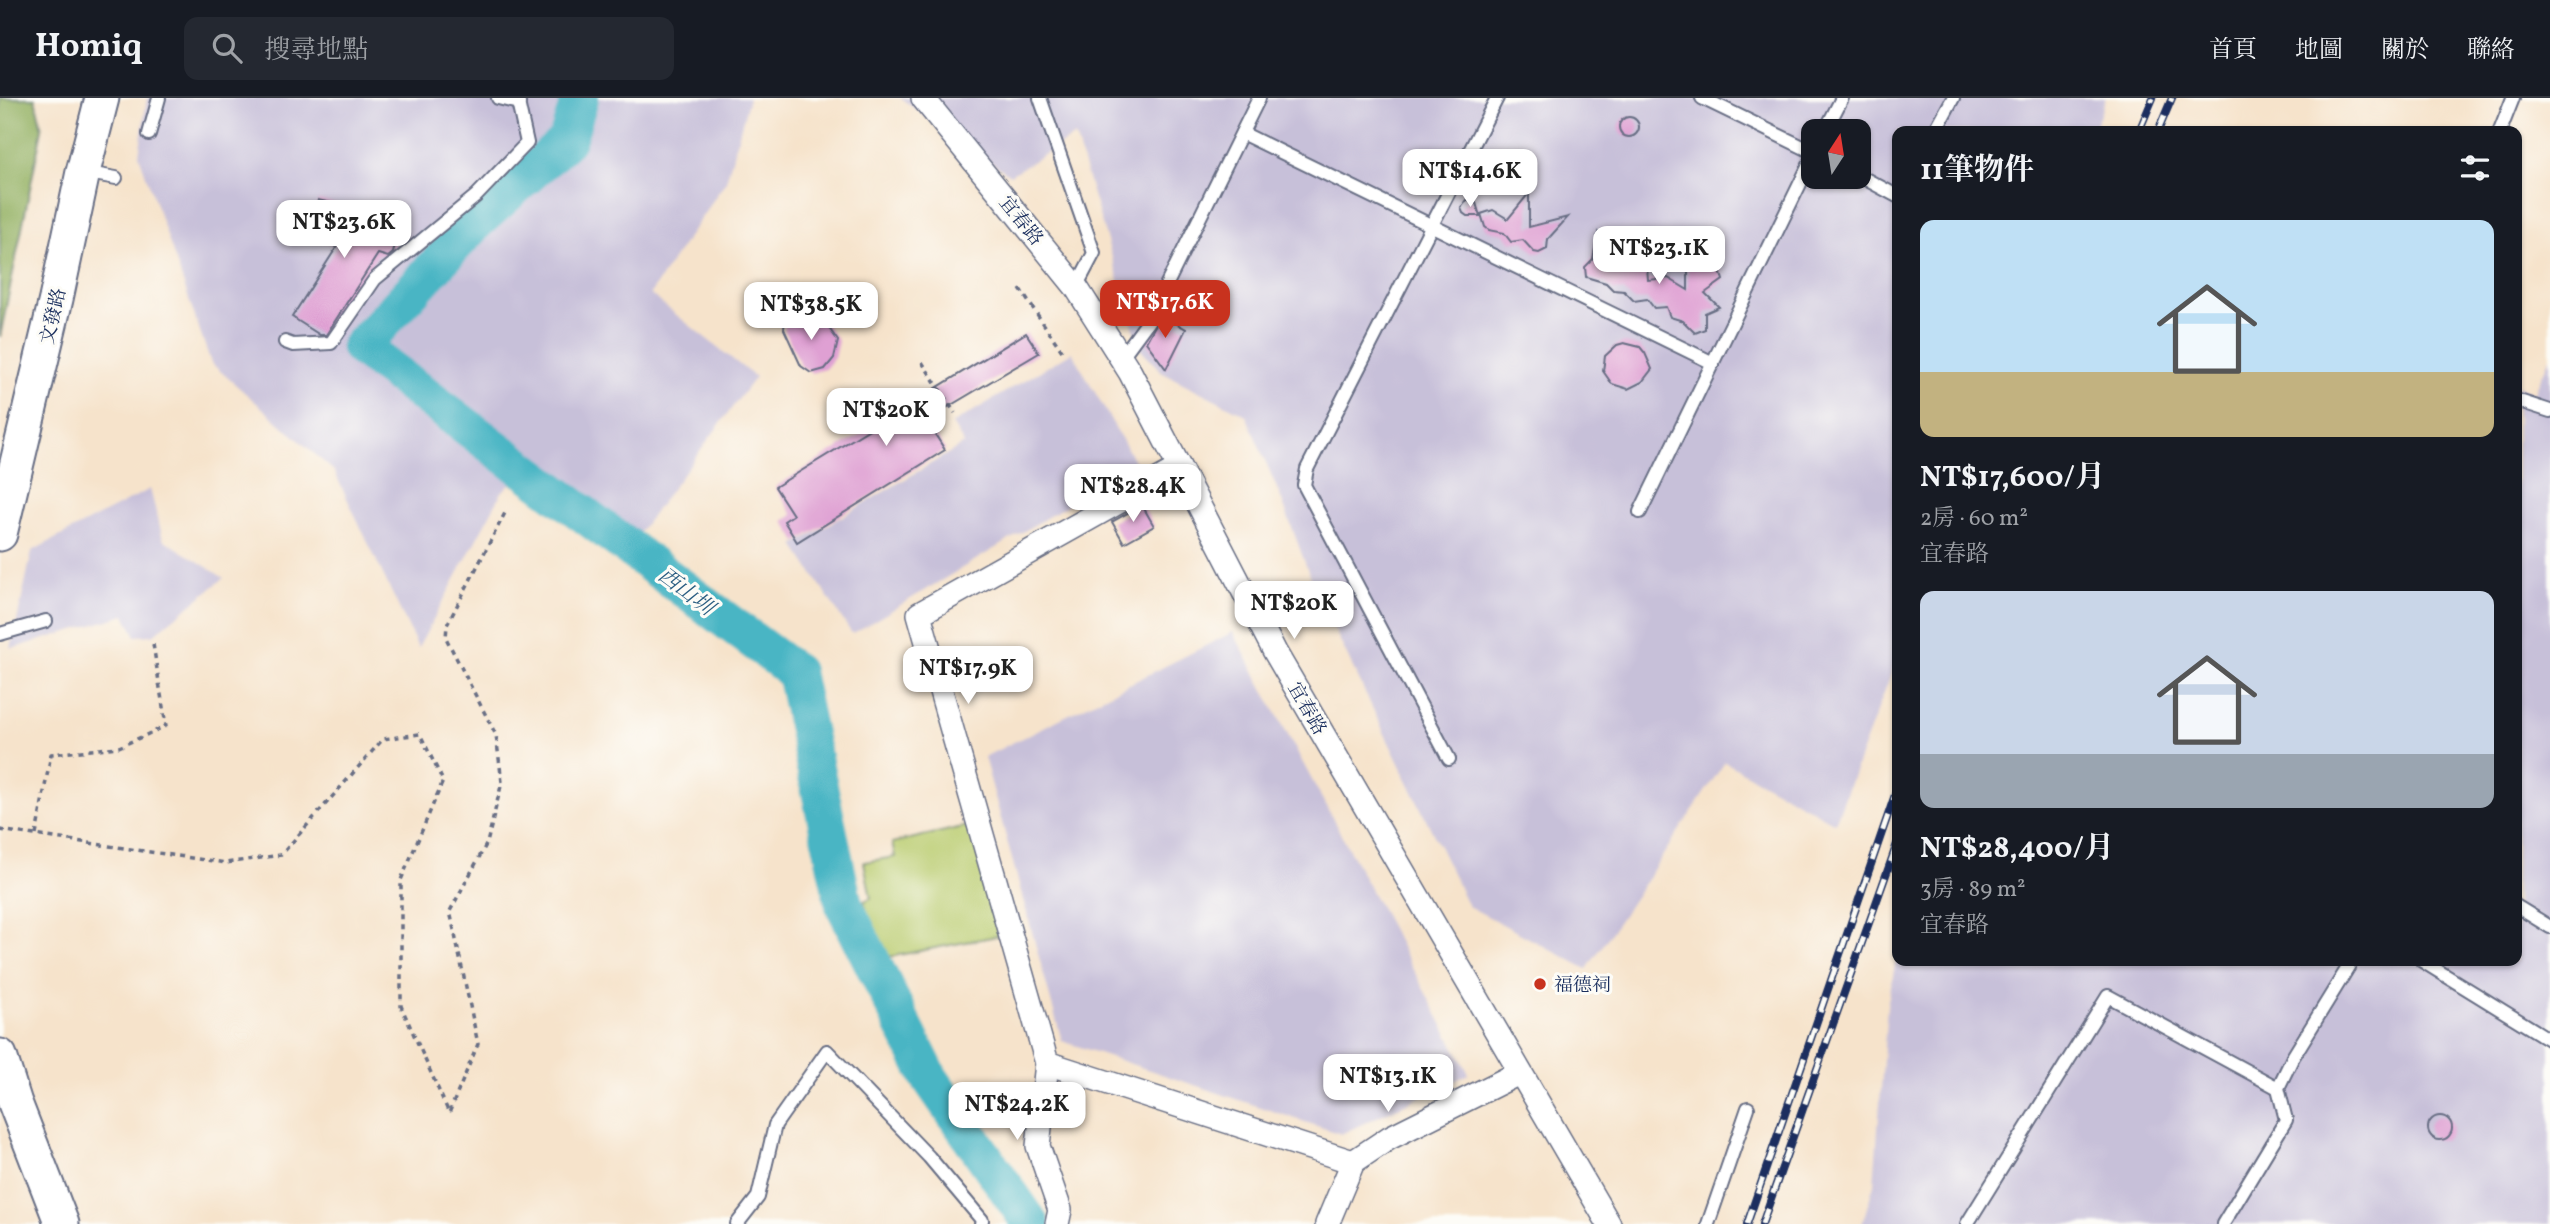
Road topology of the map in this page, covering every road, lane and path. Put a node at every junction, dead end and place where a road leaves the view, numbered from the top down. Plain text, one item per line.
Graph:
1 (159, 98) edge
2 (498, 98) edge
3 (923, 98) edge
4 (1040, 98) edge
5 (1259, 98) edge
6 (1497, 98) edge
7 (1702, 98) edge
8 (1842, 98) edge
9 (1953, 98) edge
10 (2513, 98) edge
11 (101, 100) edge
12 (518, 100) edge
13 (1831, 119) edge
14 (1938, 126) edge
15 (2502, 126) edge
16 (1242, 133) junction
17 (149, 134) dead end
18 (1801, 146) edge
19 (83, 172) junction
20 (116, 177) dead end
21 (1801, 182) edge
22 (1871, 183) edge
23 (1892, 193) edge
24 (1431, 228) junction
25 (1076, 287) junction
26 (1020, 289) dead end
27 (285, 342) dead end
28 (1062, 351) dead end
29 (1121, 358) junction
30 (922, 362) dead end
31 (1713, 363) junction
32 (2522, 402) edge
33 (2550, 411) edge
34 (955, 413) dead end
35 (1179, 468) junction
36 (506, 511) dead end
37 (1640, 512) dead end
38 (0, 534) edge
39 (46, 621) dead end
40 (0, 634) edge
41 (153, 644) dead end
42 (1449, 759) dead end
43 (0, 830) edge
44 (36, 835) junction
45 (2522, 910) edge
46 (2550, 927) edge
47 (2349, 966) edge
48 (2430, 966) edge
49 (2550, 1040) edge
50 (0, 1056) edge
51 (1046, 1063) junction
52 (1520, 1073) junction
53 (2277, 1088) junction
54 (8, 1097) edge
55 (1748, 1108) dead end
56 (1353, 1162) junction
57 (62, 1224) edge
58 (737, 1224) edge
59 (982, 1224) edge
60 (1057, 1224) edge
61 (1327, 1224) edge
62 (1609, 1224) edge
63 (1708, 1224) edge
64 (1967, 1224) edge
65 (2223, 1224) edge

1 - 17 lane
2 - 12 lane
3 - 25 street, 宜春路
4 - 25 lane
5 - 16 lane
6 - 24 lane
7 - 18 lane
8 - 13 lane
9 - 14 lane
10 - 15 lane
11 - 19 street, 文發路
12 - 27 lane
16 - 24 lane
16 - 29 lane
19 - 20 lane
19 - 38 street, 文發路
21 - 31 lane
22 - 23 lane
24 - 31 lane
24 - 42 lane
25 - 29 street, 宜春路
26 - 28 path
29 - 35 street, 宜春路
30 - 34 path
31 - 37 lane
32 - 33 lane
35 - 51 street
35 - 52 street, 宜春路
36 - 44 path
39 - 40 lane
41 - 44 path
43 - 44 path
45 - 46 lane
47 - 53 lane
48 - 49 lane
50 - 54 street
51 - 56 street
51 - 60 street
52 - 56 street
52 - 62 street, 宜春路
53 - 64 lane
53 - 65 lane
54 - 57 street
55 - 63 lane
56 - 61 street
58 - 59 lane

